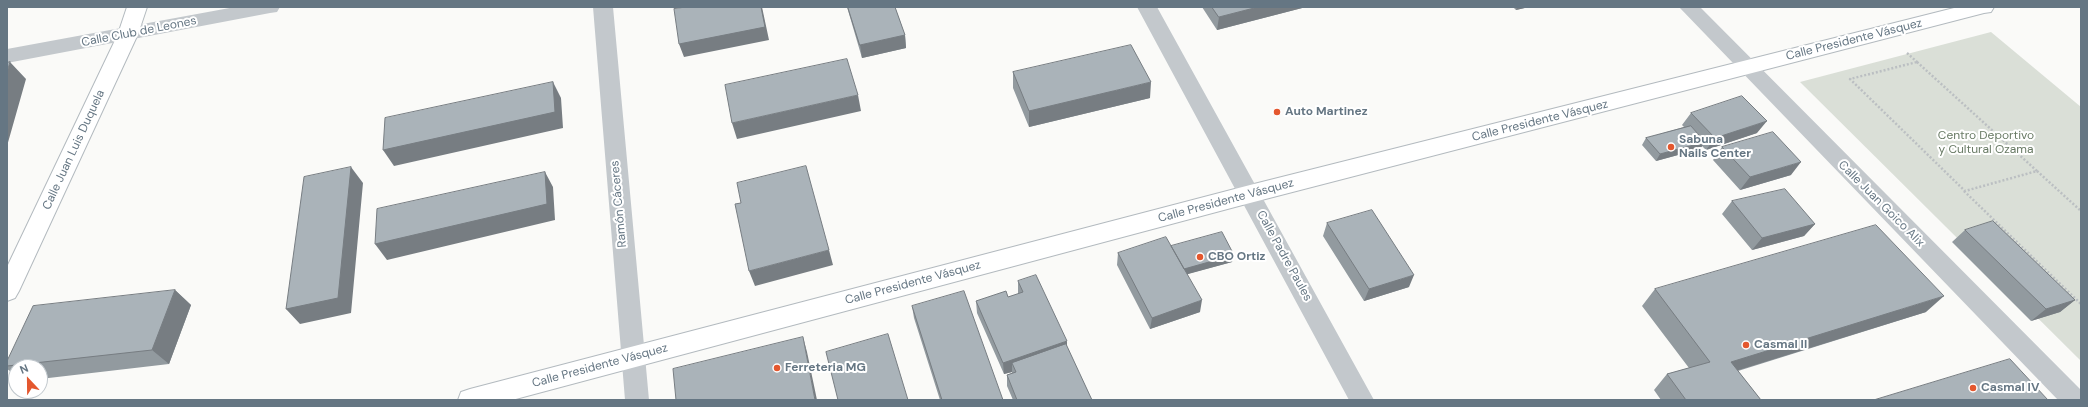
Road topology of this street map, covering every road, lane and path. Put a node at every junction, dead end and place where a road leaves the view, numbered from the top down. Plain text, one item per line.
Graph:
1 (137, 7) edge
2 (270, 7) edge
3 (602, 7) edge
4 (1147, 7) edge
5 (1689, 7) edge
6 (1984, 7) edge
7 (128, 34) junction
8 (7, 56) edge
9 (1748, 68) junction
10 (2037, 171) junction
11 (1963, 190) junction
12 (1250, 194) junction
13 (2081, 211) edge
14 (7, 291) edge
15 (2081, 304) edge
16 (632, 358) junction
17 (470, 400) edge
18 (637, 400) edge
19 (1362, 400) edge
20 (2074, 400) edge

1 - 7 street, Calle Juan Luis Duquela
2 - 7 street, Calle Club de Leones
3 - 16 street, Ramón Cáceres
4 - 12 street, Calle Padre Paules
5 - 9 street, Calle Juan Goico Alix
6 - 9 street, Calle Presidente Vásquez
7 - 8 street, Calle Club de Leones
7 - 14 street, Calle Juan Luis Duquela
9 - 12 street, Calle Presidente Vásquez
9 - 20 street, Calle Juan Goico Alix
10 - 11 path
10 - 11 path
10 - 13 path
11 - 15 path
12 - 16 street, Calle Presidente Vásquez
12 - 19 street, Calle Padre Paules
16 - 17 street, Calle Presidente Vásquez
16 - 18 street, Ramón Cáceres

